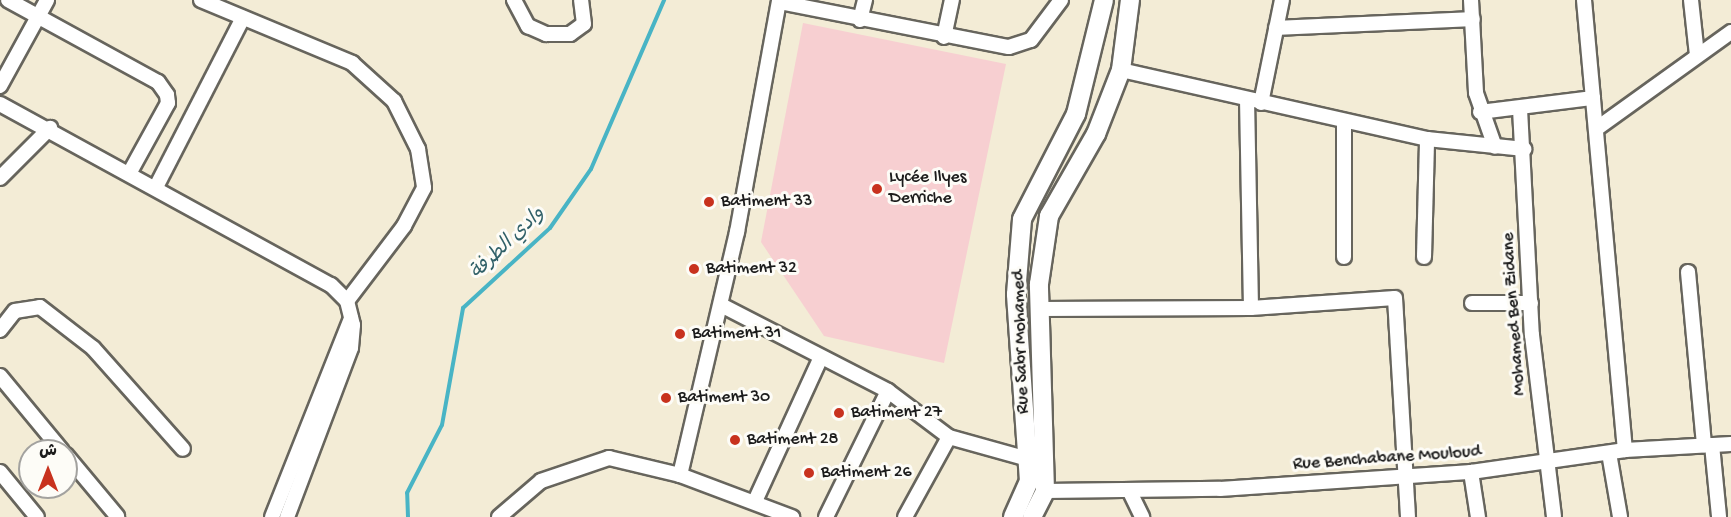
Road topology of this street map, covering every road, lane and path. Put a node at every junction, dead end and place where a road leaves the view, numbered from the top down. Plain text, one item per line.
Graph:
1 (8, 0) edge
2 (47, 0) edge
3 (201, 0) edge
4 (514, 0) edge
5 (581, 0) edge
6 (865, 0) edge
7 (952, 0) edge
8 (1061, 0) edge
9 (1104, 0) edge
10 (1130, 0) edge
11 (1282, 0) edge
12 (1471, 0) edge
13 (1584, 0) edge
14 (1691, 0) edge
15 (779, 1) edge
16 (38, 17) junction
17 (243, 18) junction
18 (1473, 19) junction
19 (860, 20) junction
20 (1276, 28) junction
21 (1731, 32) edge
22 (944, 37) junction
23 (1697, 55) junction
24 (1121, 70) junction
25 (0, 86) edge
26 (1593, 98) junction
27 (1246, 99) junction
28 (1261, 103) junction
29 (0, 104) edge
30 (1520, 109) junction
31 (1480, 112) junction
32 (1344, 122) junction
33 (50, 128) junction
34 (1596, 129) junction
35 (1427, 139) junction
36 (1496, 147) junction
37 (1524, 149) junction
38 (130, 172) junction
39 (0, 178) edge
40 (156, 187) junction
41 (1424, 256) dead end
42 (1344, 257) dead end
43 (1688, 272) dead end
44 (346, 301) junction
45 (1472, 303) dead end
46 (1531, 303) junction
47 (721, 305) junction
48 (1251, 308) junction
49 (1040, 309) junction
50 (351, 318) junction
51 (0, 330) edge
52 (820, 358) junction
53 (0, 376) edge
54 (888, 391) junction
55 (949, 436) junction
56 (52, 439) edge
57 (1731, 444) edge
58 (1708, 445) junction
59 (183, 449) dead end
60 (1625, 450) junction
61 (1610, 453) junction
62 (1028, 459) junction
63 (1545, 463) junction
64 (78, 469) edge
65 (0, 471) edge
66 (1471, 472) junction
67 (1404, 474) junction
68 (681, 475) junction
69 (1045, 491) junction
70 (1130, 492) junction
71 (756, 499) junction
72 (117, 516) edge
73 (37, 517) edge
74 (272, 517) edge
75 (287, 517) edge
76 (499, 517) edge
77 (792, 517) edge
78 (826, 517) edge
79 (904, 517) edge
80 (1013, 517) edge
81 (1032, 517) edge
82 (1142, 517) edge
83 (1408, 517) edge
84 (1478, 517) edge
85 (1554, 517) edge
86 (1620, 517) edge
87 (1719, 517) edge

1 - 16 street
2 - 16 street
3 - 17 street
4 - 5 street
6 - 19 street
7 - 22 street
8 - 22 street
9 - 62 main road, Rue Sabr Mohamed
10 - 24 main road
11 - 20 street
12 - 18 street
13 - 26 street
14 - 23 street
15 - 19 street
15 - 47 street
16 - 25 street
16 - 38 street
17 - 40 street
17 - 44 street
18 - 20 street
18 - 31 street
19 - 22 street
20 - 28 street
21 - 23 street
23 - 34 street
24 - 27 street
24 - 49 main road
26 - 30 street
26 - 34 street
27 - 28 street
27 - 48 street
28 - 32 street
29 - 33 street
30 - 31 street
30 - 37 street, Mohamed Ben Zidane
31 - 36 street
32 - 35 street
32 - 42 street
33 - 38 street
33 - 39 street
34 - 60 street
35 - 36 street
35 - 41 street
36 - 37 street
37 - 46 street, Mohamed Ben Zidane
38 - 40 street
40 - 44 street
43 - 58 street
44 - 50 street
45 - 46 street
46 - 63 street, Mohamed Ben Zidane
47 - 52 street
47 - 68 street
48 - 49 street
48 - 67 street
49 - 69 main road
50 - 74 street
50 - 75 street
51 - 59 street
52 - 54 street
52 - 71 street
53 - 56 street
54 - 55 street
54 - 78 street
55 - 62 street
55 - 79 street
57 - 58 street, Rue Benchabane Mouloud
58 - 60 street, Rue Benchabane Mouloud
58 - 87 street
60 - 61 street, Rue Benchabane Mouloud
61 - 63 street, Rue Benchabane Mouloud
61 - 86 street
62 - 80 main road, Rue Sabr Mohamed
63 - 66 street, Rue Benchabane Mouloud
63 - 85 street, Mohamed Ben Zidane
64 - 72 street
65 - 73 street
66 - 67 street, Rue Benchabane Mouloud
66 - 84 street
67 - 70 street, Rue Benchabane Mouloud
67 - 83 street
68 - 71 street
68 - 76 street
69 - 70 street, Rue Benchabane Mouloud
69 - 81 main road
70 - 82 street
71 - 77 street

